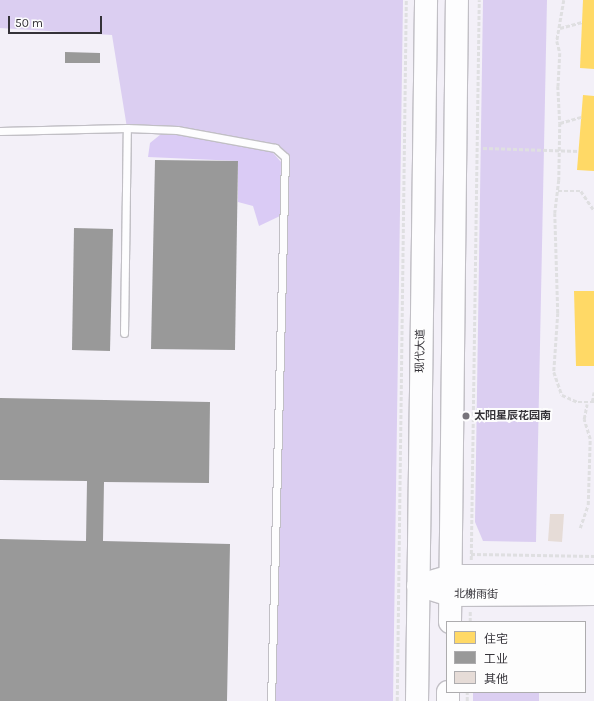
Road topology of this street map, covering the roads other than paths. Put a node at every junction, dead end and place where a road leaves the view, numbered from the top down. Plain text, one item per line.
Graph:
1 (426, 0) edge
2 (457, 0) edge
3 (127, 128) junction
4 (0, 131) edge
5 (124, 333) dead end
6 (594, 575) edge
7 (417, 585) junction
8 (460, 585) junction
9 (594, 594) edge
10 (450, 621) edge
11 (271, 701) edge
12 (417, 701) edge

1 - 7 main road, 现代大道
2 - 8 main road
3 - 4 lane
3 - 5 lane
3 - 11 lane
6 - 8 main road, 北榭雨街
7 - 8 main road, 北榭雨街
7 - 12 main road, 现代大道
8 - 9 main road, 北榭雨街
8 - 10 main road

